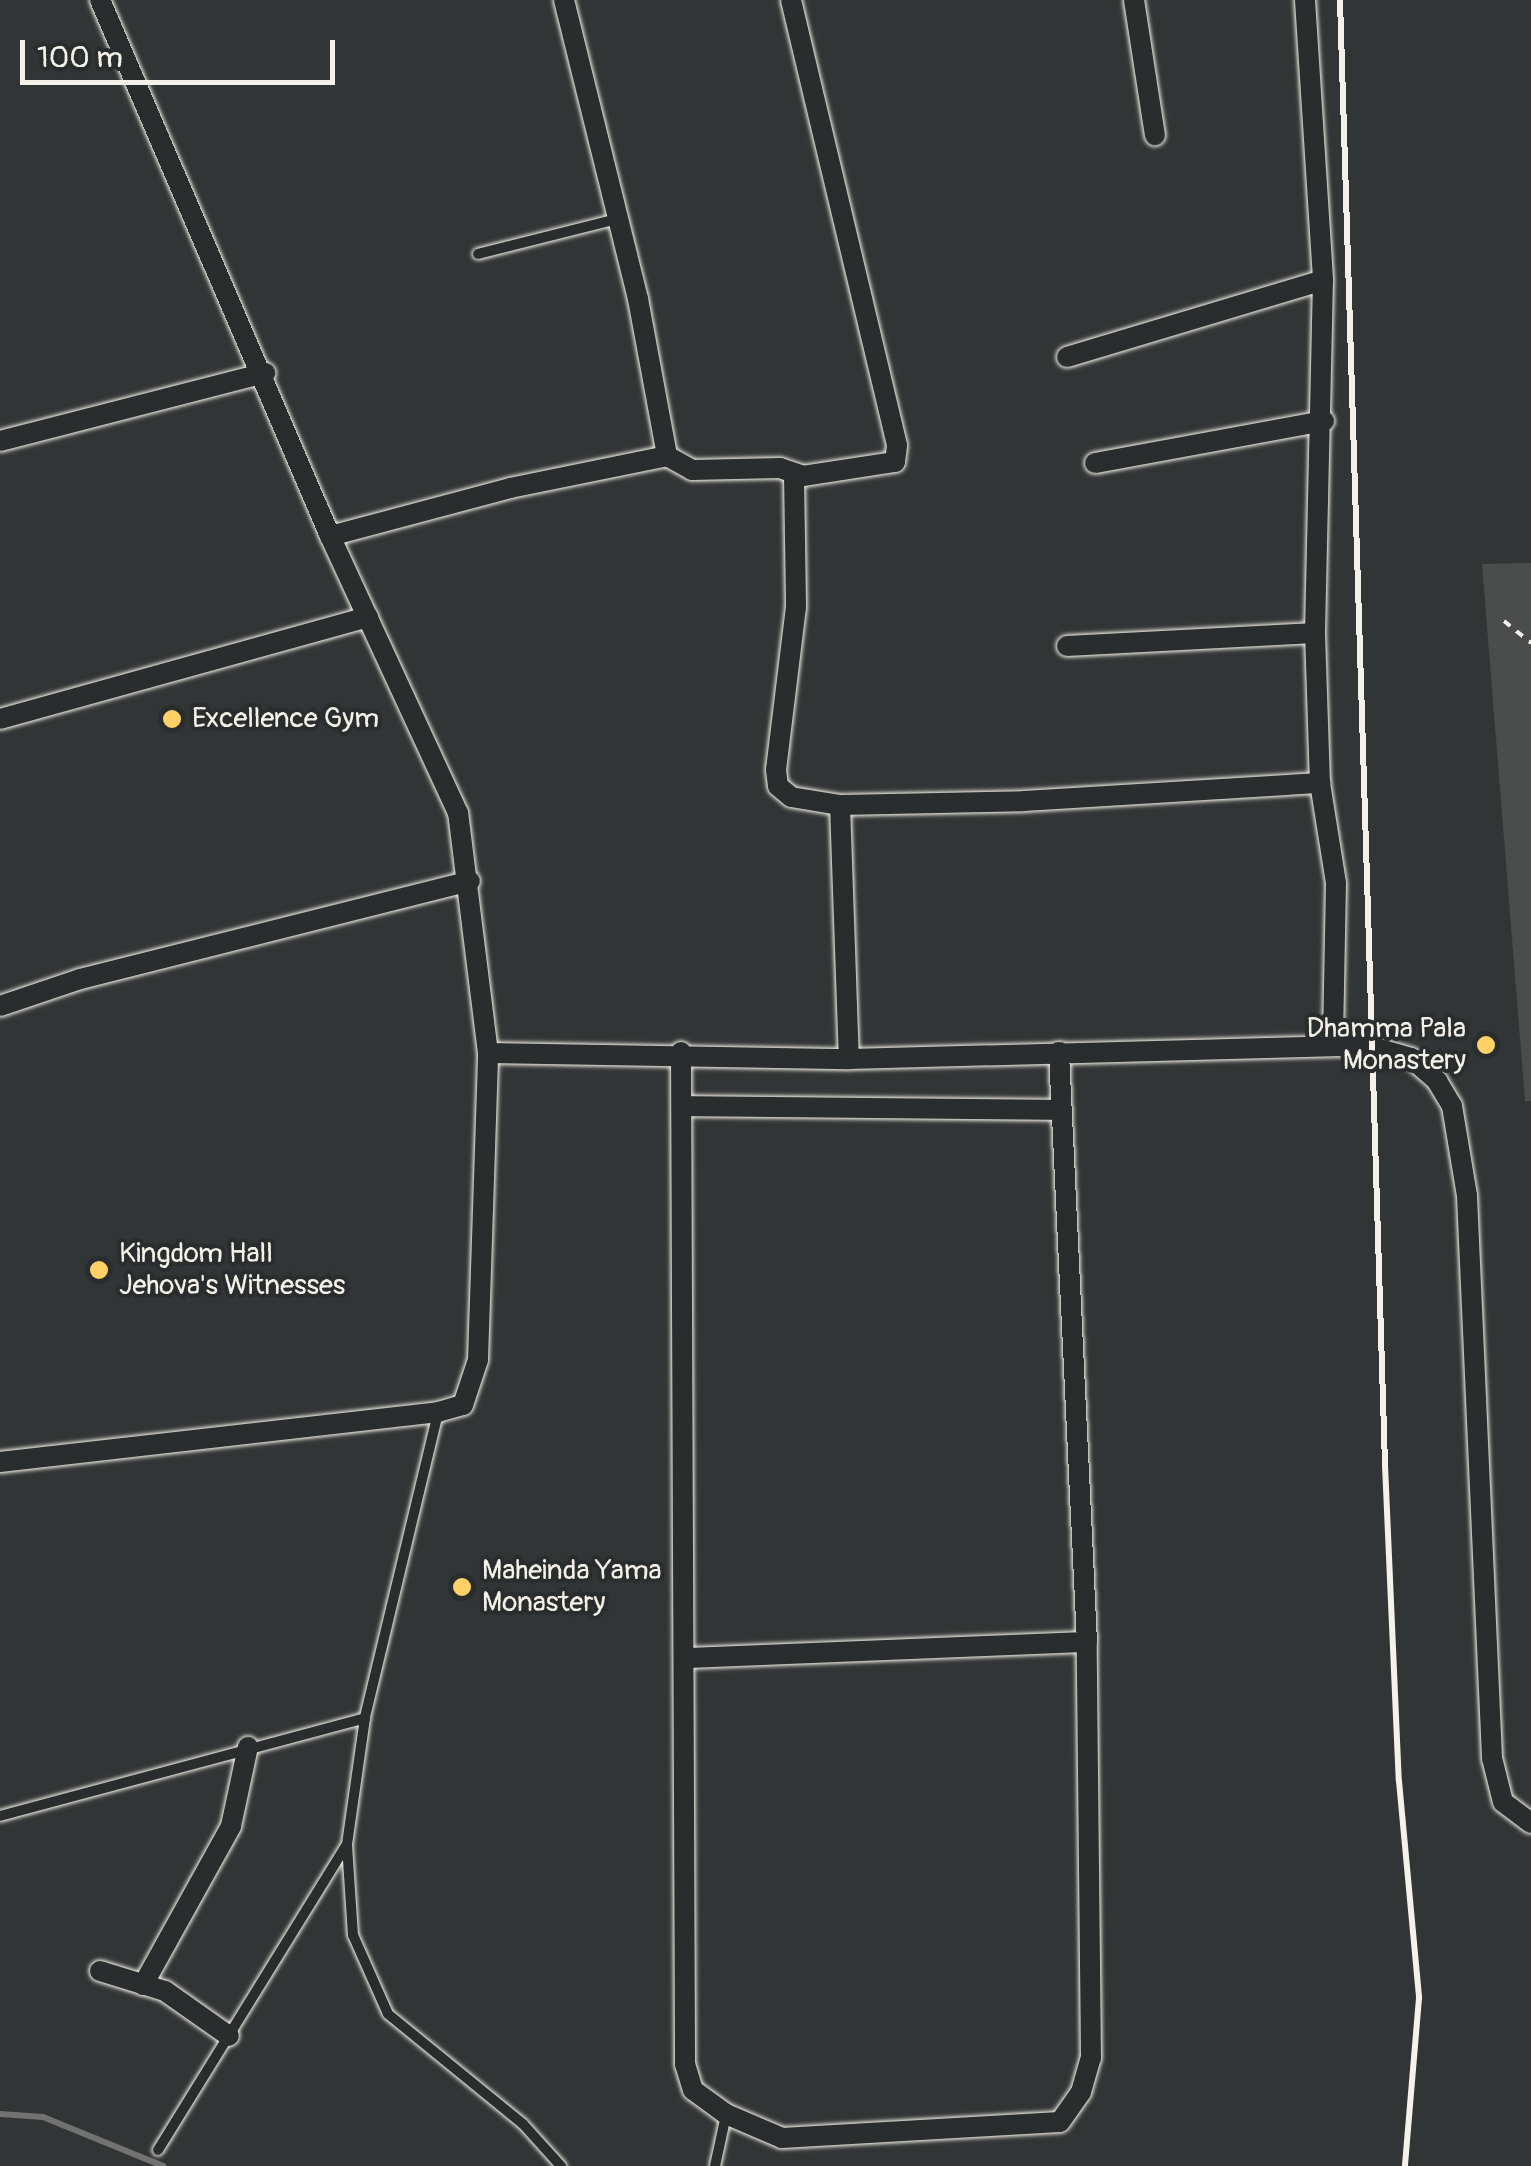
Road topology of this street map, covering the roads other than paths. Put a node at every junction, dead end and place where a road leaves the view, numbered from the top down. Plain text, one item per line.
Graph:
1 (100, 0) edge
2 (564, 0) edge
3 (791, 0) edge
4 (1134, 0) edge
5 (1305, 0) edge
6 (1155, 135) dead end
7 (617, 219) junction
8 (478, 254) dead end
9 (1323, 280) junction
10 (1068, 357) dead end
11 (265, 374) junction
12 (1324, 422) junction
13 (0, 440) edge
14 (668, 456) junction
15 (1095, 464) dead end
16 (794, 475) junction
17 (330, 536) junction
18 (368, 617) junction
19 (1315, 632) junction
20 (1067, 646) dead end
21 (0, 719) edge
22 (1320, 782) junction
23 (840, 805) junction
24 (470, 881) junction
25 (0, 1006) edge
26 (1334, 1046) junction
27 (681, 1052) junction
28 (1059, 1052) junction
29 (488, 1053) junction
30 (849, 1059) junction
31 (682, 1106) junction
32 (1061, 1110) junction
33 (438, 1412) junction
34 (0, 1462) edge
35 (1087, 1642) junction
36 (686, 1658) junction
37 (365, 1718) junction
38 (248, 1747) junction
39 (0, 1816) edge
40 (1531, 1823) edge
41 (347, 1845) junction
42 (100, 1971) dead end
43 (143, 1985) junction
44 (228, 2036) junction
45 (726, 2114) junction
46 (158, 2150) dead end
47 (560, 2166) edge
48 (715, 2166) edge

1 - 11 street
2 - 7 street
3 - 16 street
4 - 6 street
5 - 9 street
7 - 8 lane
7 - 14 street
9 - 10 street
9 - 12 street
11 - 13 street
11 - 17 street
12 - 15 street
12 - 19 street
14 - 16 street
14 - 17 street
16 - 23 street
17 - 18 street
18 - 21 street
18 - 24 street
19 - 20 street
19 - 22 street
22 - 23 street
22 - 26 street
23 - 30 street
24 - 25 street
24 - 29 street
26 - 28 street
26 - 40 street
27 - 29 street
27 - 30 street
27 - 31 street
28 - 30 street
28 - 32 street
29 - 33 street
31 - 32 street
31 - 36 street
32 - 35 street
33 - 34 street
33 - 37 lane
35 - 36 street
35 - 45 street
36 - 45 street
37 - 38 lane
37 - 41 lane
38 - 39 lane
38 - 43 street
41 - 44 lane
41 - 47 lane
42 - 43 street
43 - 44 street
44 - 46 lane
45 - 48 lane

